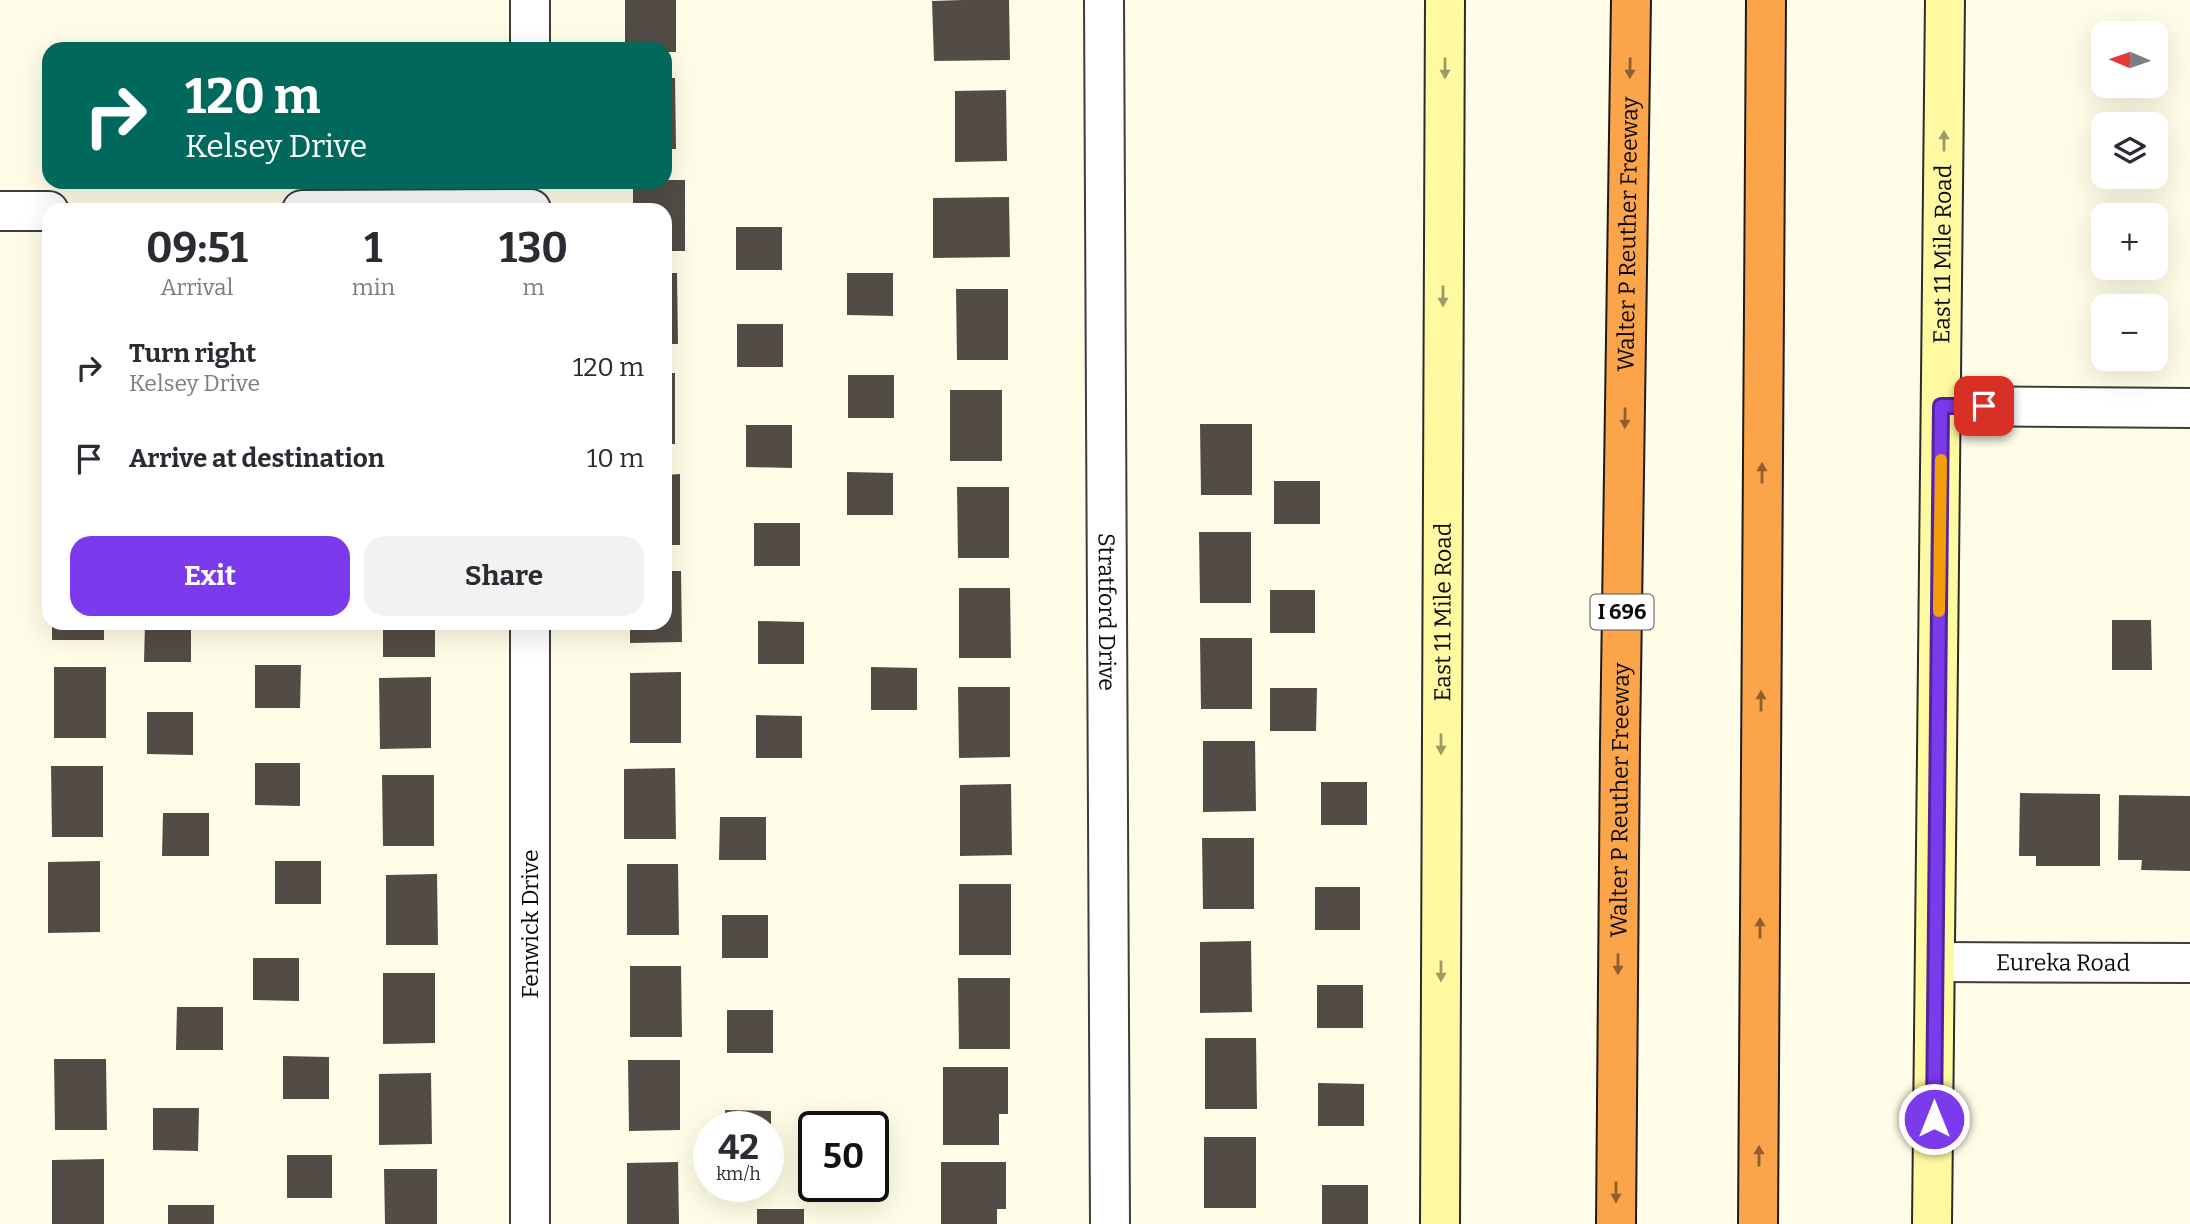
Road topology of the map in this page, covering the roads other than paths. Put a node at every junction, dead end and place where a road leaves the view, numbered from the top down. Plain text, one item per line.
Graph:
1 (530, 0) edge
2 (1104, 0) edge
3 (1445, 0) edge
4 (1631, 0) edge
5 (1766, 0) edge
6 (1945, 0) edge
7 (530, 42) edge
8 (531, 200) edge
9 (462, 203) edge
10 (0, 211) edge
11 (42, 211) edge
12 (1941, 406) junction
13 (2190, 408) edge
14 (530, 630) edge
15 (1935, 962) junction
16 (2190, 963) edge
17 (530, 1224) edge
18 (1110, 1224) edge
19 (1440, 1224) edge
20 (1616, 1224) edge
21 (1758, 1224) edge
22 (1932, 1224) edge

1 - 7 street
2 - 18 street, Stratford Drive
3 -> 19 main road, East 11 Mile Road
4 -> 20 highway, Walter P Reuther Freeway / I 696
21 -> 5 highway
12 -> 6 main road, East 11 Mile Road
8 - 9 street
10 - 11 street
12 - 13 street
12 - 15 main road, East 11 Mile Road
14 - 17 street, Fenwick Drive
15 - 16 street, Eureka Road
15 - 22 main road, East 11 Mile Road

